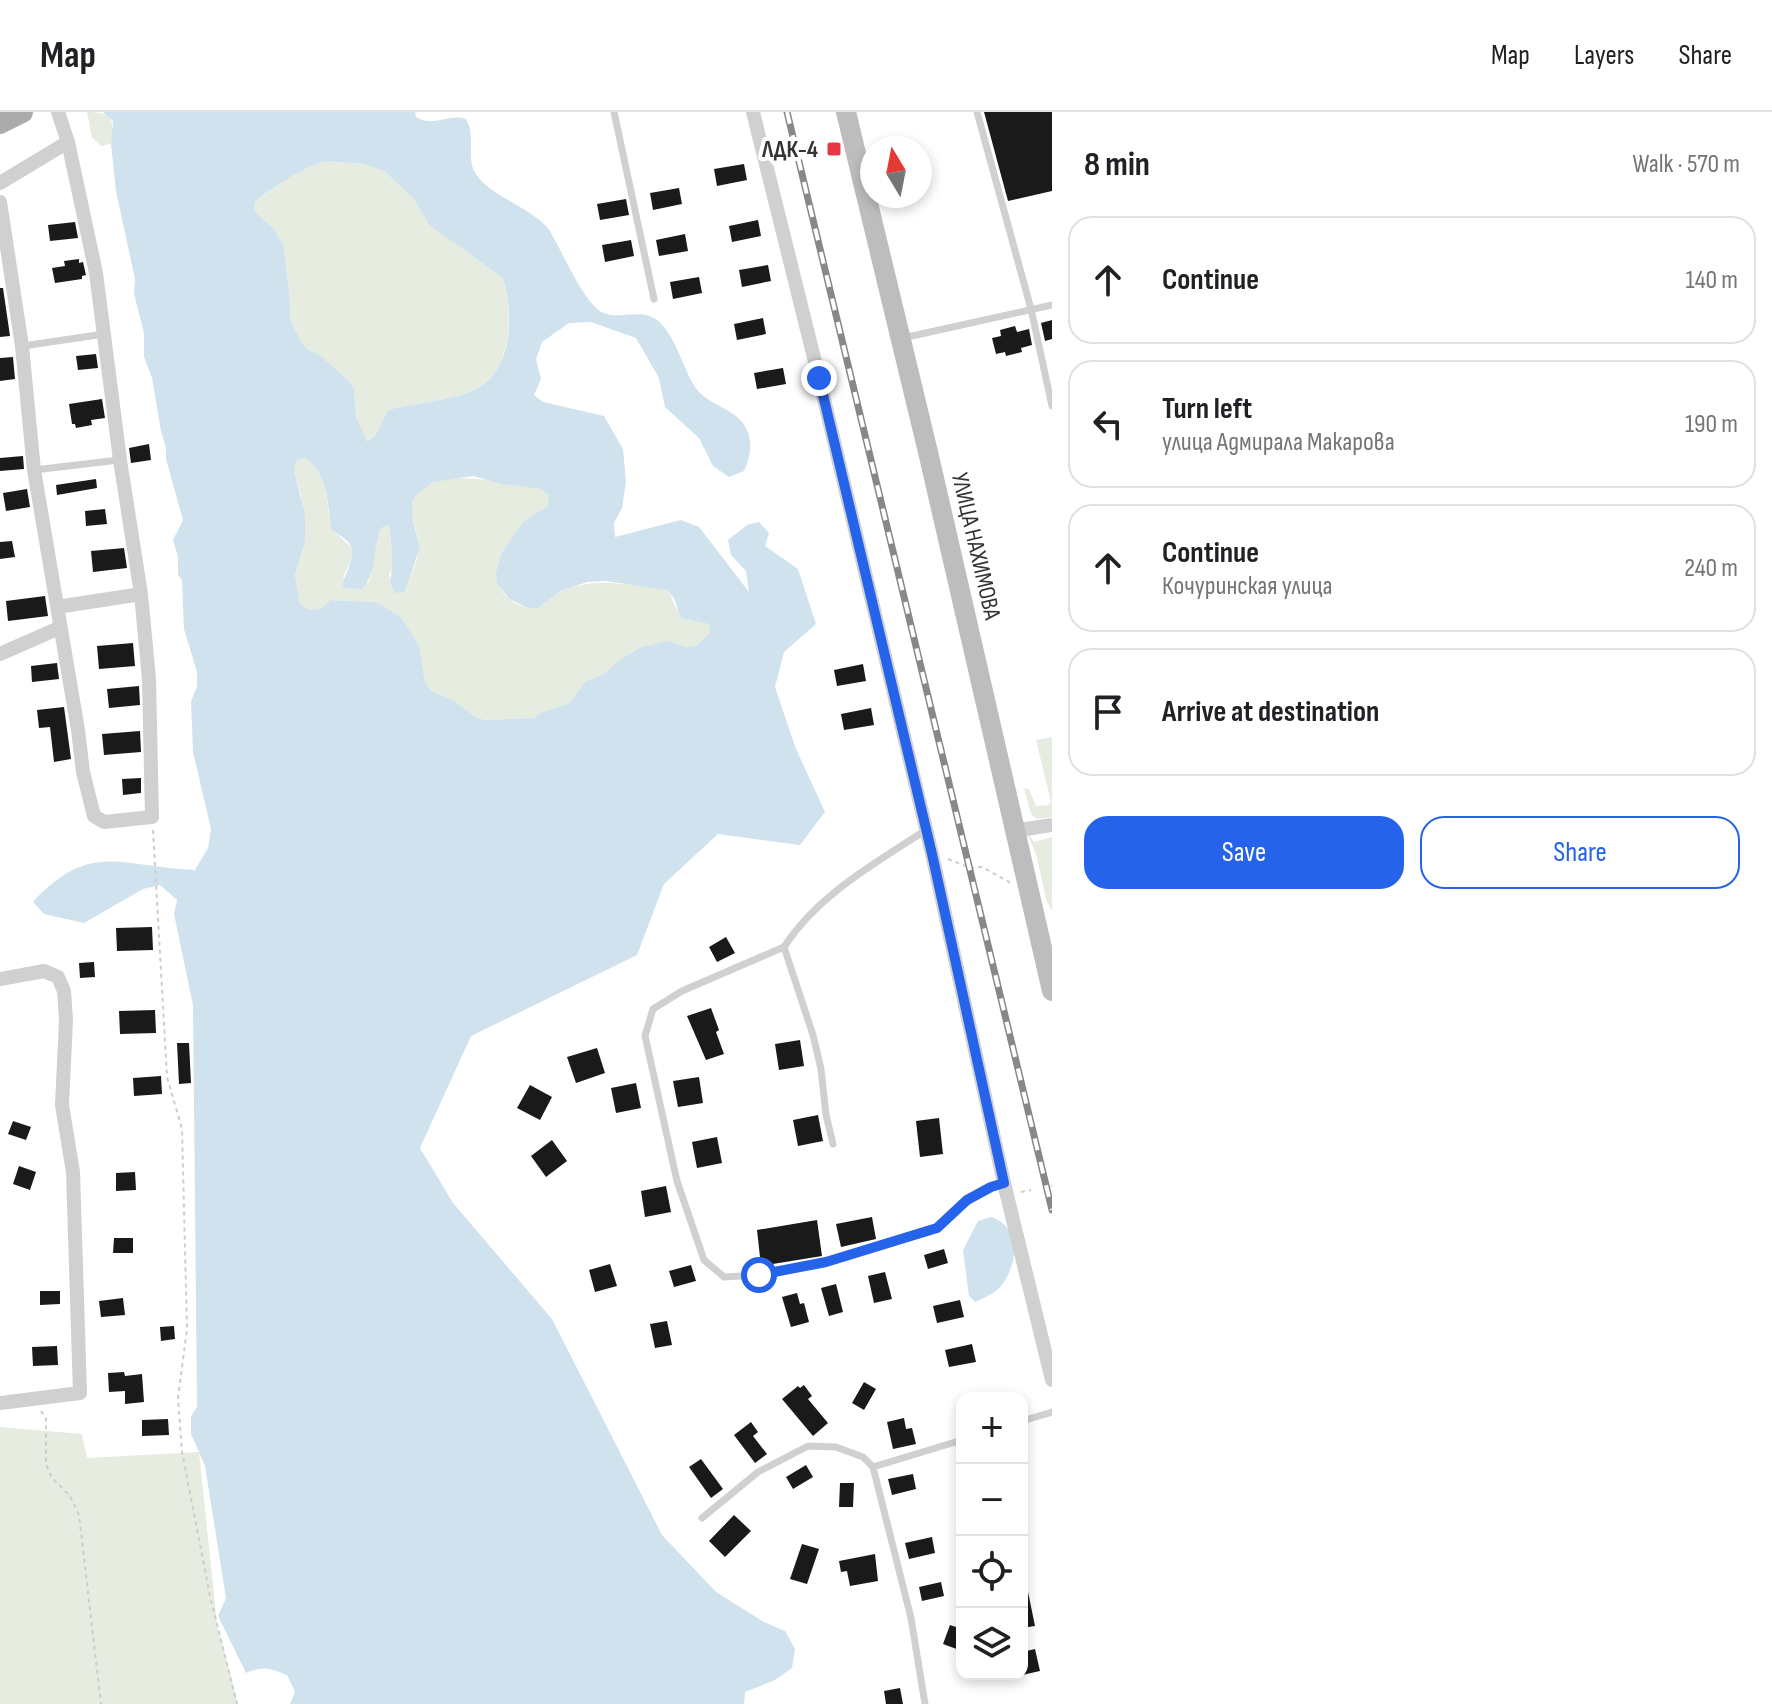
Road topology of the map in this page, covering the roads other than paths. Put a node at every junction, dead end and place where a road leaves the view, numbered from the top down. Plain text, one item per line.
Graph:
1 (22, 112) edge
2 (58, 112) edge
3 (614, 112) edge
4 (753, 112) edge
5 (846, 112) edge
6 (977, 112) edge
7 (0, 123) edge
8 (68, 142) junction
9 (0, 183) edge
10 (0, 202) edge
11 (654, 299) dead end
12 (1052, 305) edge
13 (1031, 309) junction
14 (104, 334) junction
15 (901, 338) junction
16 (22, 346) junction
17 (1052, 406) edge
18 (120, 460) junction
19 (34, 470) junction
20 (141, 594) junction
21 (57, 607) junction
22 (59, 628) junction
23 (0, 654) edge
24 (1052, 825) edge
25 (926, 830) junction
26 (1014, 831) junction
27 (784, 947) junction
28 (0, 979) edge
29 (1052, 991) edge
30 (833, 1144) dead end
31 (1004, 1183) junction
32 (1052, 1380) edge
33 (0, 1403) edge
34 (1052, 1412) edge
35 (1028, 1419) edge
36 (956, 1442) edge
37 (873, 1467) junction
38 (702, 1518) dead end
39 (925, 1704) edge

1 - 7 main road
2 - 8 street
3 - 11 lane
4 - 25 street
5 - 15 main road, УЛИЦА НАХИМОВА
6 - 13 lane
8 - 9 street
8 - 14 street
10 - 16 street
12 - 13 lane
13 - 15 lane
13 - 17 lane
14 - 16 lane
14 - 18 street
15 - 26 main road, УЛИЦА НАХИМОВА
16 - 19 street
18 - 19 lane
18 - 20 street
19 - 21 street
20 - 21 street
20 - 22 street
21 - 22 street
22 - 23 street
24 - 26 street
25 - 27 lane
25 - 31 street
26 - 29 main road, УЛИЦА НАХИМОВА
27 - 30 lane
27 - 31 lane
28 - 33 street
31 - 32 street
34 - 35 lane
36 - 37 lane
37 - 38 lane
37 - 39 lane

